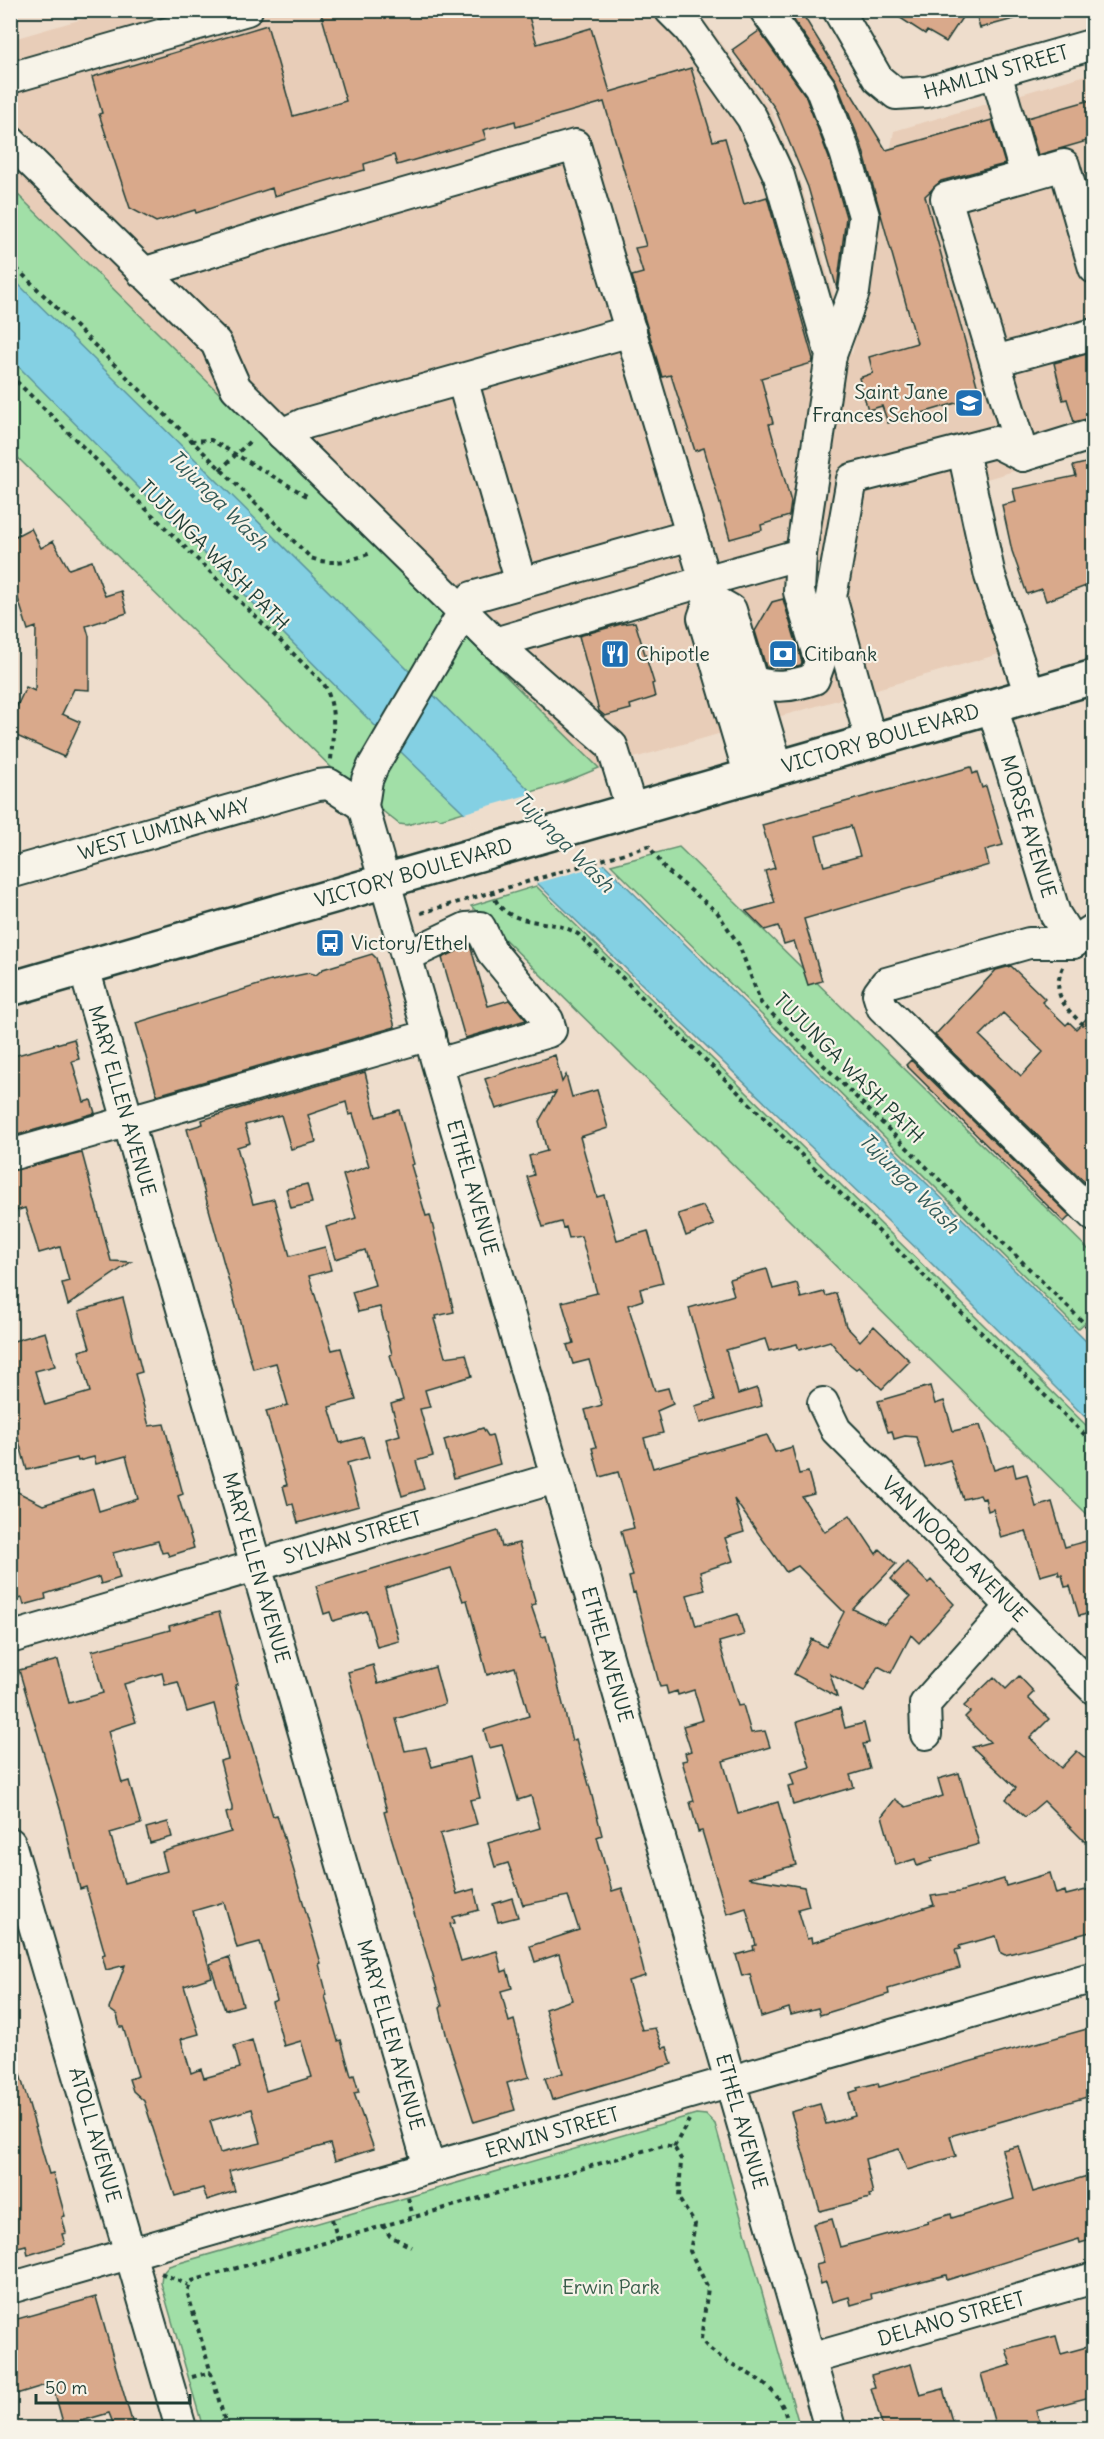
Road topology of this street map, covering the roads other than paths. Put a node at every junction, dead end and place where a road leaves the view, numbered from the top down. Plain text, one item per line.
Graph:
1 (247, 10) edge
2 (670, 10) edge
3 (765, 10) edge
4 (838, 10) edge
5 (1094, 44) edge
6 (996, 72) junction
7 (10, 78) edge
8 (10, 141) edge
9 (1026, 176) junction
10 (1094, 268) edge
11 (143, 273) junction
12 (631, 331) junction
13 (1094, 334) edge
14 (831, 356) junction
15 (995, 361) junction
16 (462, 379) junction
17 (276, 428) junction
18 (1094, 435) edge
19 (963, 451) junction
20 (1023, 456) junction
21 (692, 535) junction
22 (801, 554) junction
23 (521, 584) junction
24 (708, 589) junction
25 (465, 612) junction
26 (495, 643) junction
27 (1094, 677) edge
28 (752, 681) junction
29 (1030, 695) junction
30 (992, 706) junction
31 (871, 741) junction
32 (764, 773) junction
33 (363, 806) junction
34 (617, 815) junction
35 (10, 873) edge
36 (385, 883) junction
37 (1083, 936) edge
38 (407, 956) junction
39 (84, 968) junction
40 (10, 989) edge
41 (430, 1035) junction
42 (438, 1064) junction
43 (129, 1122) junction
44 (14, 1154) dead end
45 (1094, 1216) edge
46 (823, 1403) dead end
47 (555, 1478) junction
48 (257, 1566) junction
49 (1011, 1606) junction
50 (10, 1638) edge
51 (1094, 1689) edge
52 (926, 1734) dead end
53 (10, 1843) edge
54 (1094, 1977) edge
55 (729, 2081) junction
56 (429, 2167) junction
57 (129, 2253) junction
58 (1094, 2278) edge
59 (10, 2288) edge
60 (810, 2359) junction
61 (181, 2428) edge
62 (830, 2428) edge

1 - 7 street
2 - 14 street
3 - 14 street
4 - 6 street, HAMLIN STREET
5 - 6 street, HAMLIN STREET
6 - 9 street
8 - 11 street
9 - 10 street
9 - 15 street
11 - 12 street
11 - 17 street
12 - 16 street
12 - 21 street
13 - 15 street
14 - 22 street
15 - 20 street
16 - 17 street
16 - 23 street
17 - 25 street
18 - 20 street
19 - 20 street
19 - 29 street
19 - 31 street
21 - 23 street
21 - 24 street
22 - 24 street
22 - 28 street
23 - 25 street
24 - 26 street
24 - 28 street
24 - 32 street
25 - 26 street
25 - 33 street
26 - 34 street
27 - 29 main road, VICTORY BOULEVARD
28 - 32 street
29 - 30 main road, VICTORY BOULEVARD
30 - 31 main road, VICTORY BOULEVARD
30 - 37 street, MORSE AVENUE
31 - 32 main road, VICTORY BOULEVARD
32 - 34 main road, VICTORY BOULEVARD
33 - 35 street, WEST LUMINA WAY
33 - 36 street, ETHEL AVENUE
34 - 36 main road, VICTORY BOULEVARD
36 - 38 street, ETHEL AVENUE
36 - 39 main road, VICTORY BOULEVARD
37 - 45 street
38 - 41 street, ETHEL AVENUE
38 - 42 street
39 - 40 main road, VICTORY BOULEVARD
39 - 43 street, MARY ELLEN AVENUE
41 - 42 street, ETHEL AVENUE
41 - 43 street
42 - 47 street, ETHEL AVENUE
43 - 44 street
43 - 48 street, MARY ELLEN AVENUE
46 - 49 street, VAN NOORD AVENUE
47 - 48 street, SYLVAN STREET
47 - 55 street, ETHEL AVENUE
48 - 50 street, SYLVAN STREET
48 - 56 street, MARY ELLEN AVENUE
49 - 51 street, VAN NOORD AVENUE
49 - 52 street
53 - 57 street, ATOLL AVENUE
54 - 55 street, ERWIN STREET
55 - 56 street, ERWIN STREET
55 - 60 street, ETHEL AVENUE
56 - 57 street, ERWIN STREET
57 - 59 street, ERWIN STREET
57 - 61 street, ATOLL AVENUE
58 - 60 street, DELANO STREET
60 - 62 street, ETHEL AVENUE

